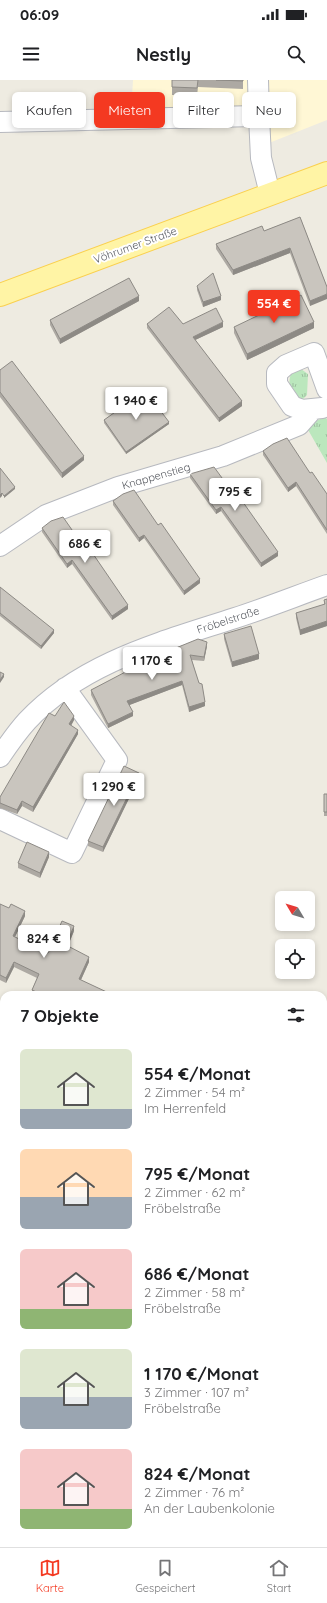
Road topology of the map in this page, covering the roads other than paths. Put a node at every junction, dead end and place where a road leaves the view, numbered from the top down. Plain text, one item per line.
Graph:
1 (258, 80) edge
2 (258, 92) edge
3 (242, 116) edge
4 (0, 122) edge
5 (260, 128) edge
6 (327, 173) edge
7 (270, 194) junction
8 (0, 295) edge
9 (327, 389) edge
10 (320, 408) edge
11 (0, 546) edge
12 (327, 585) edge
13 (65, 688) junction
14 (0, 757) edge
15 (0, 819) edge

1 - 2 street
3 - 4 street
5 - 7 street
6 - 7 main road, Vöhrumer Straße
7 - 8 main road, Vöhrumer Straße
9 - 10 street
10 - 11 street, Knappenstieg
12 - 13 street, Fröbelstraße
13 - 14 street, Fröbelstraße
13 - 15 street

